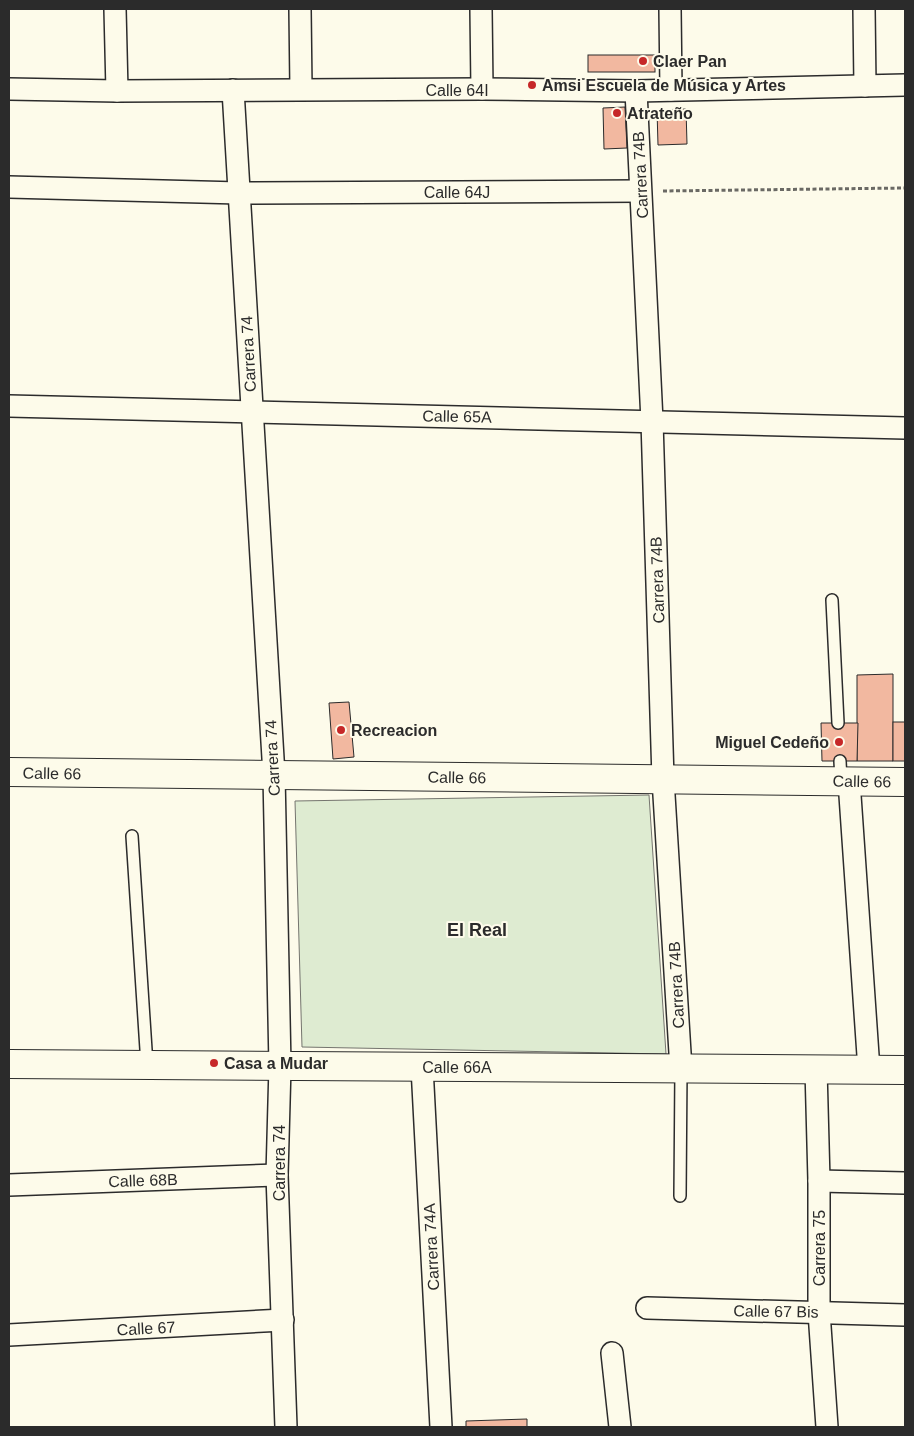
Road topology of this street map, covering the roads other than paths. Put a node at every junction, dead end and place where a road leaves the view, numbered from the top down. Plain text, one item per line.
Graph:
1 (115, 9) edge
2 (300, 9) edge
3 (481, 9) edge
4 (670, 9) edge
5 (864, 9) edge
6 (864, 86) junction
7 (905, 86) edge
8 (302, 89) junction
9 (9, 90) edge
10 (233, 90) junction
11 (482, 90) junction
12 (670, 90) junction
13 (116, 91) junction
14 (636, 91) junction
15 (9, 187) edge
16 (640, 191) junction
17 (239, 193) junction
18 (9, 406) edge
19 (252, 411) junction
20 (652, 420) junction
21 (905, 428) edge
22 (832, 600) dead end
23 (838, 723) dead end
24 (9, 772) edge
25 (843, 774) junction
26 (274, 775) junction
27 (663, 779) junction
28 (905, 782) edge
29 (132, 836) dead end
30 (9, 1064) edge
31 (147, 1065) junction
32 (280, 1066) junction
33 (422, 1067) junction
34 (681, 1069) junction
35 (816, 1069) junction
36 (869, 1070) junction
37 (905, 1070) edge
38 (277, 1175) junction
39 (819, 1181) junction
40 (905, 1182) edge
41 (9, 1185) edge
42 (680, 1196) dead end
43 (647, 1308) dead end
44 (820, 1312) junction
45 (905, 1314) edge
46 (283, 1320) junction
47 (9, 1335) edge
48 (612, 1353) dead end
49 (286, 1427) edge
50 (440, 1427) edge
51 (620, 1427) edge
52 (827, 1427) edge

1 - 13 street
2 - 8 street
3 - 11 street
4 - 12 street
5 - 6 street
6 - 7 street, Calle 64I
6 - 12 street, Calle 64I
8 - 10 street, Calle 64I
8 - 11 street, Calle 64I
9 - 13 street, Calle 64I
10 - 13 street, Calle 64I
10 - 17 street, Carrera 74
11 - 14 street, Calle 64I
12 - 14 street, Calle 64I
14 - 16 street, Carrera 74B
15 - 17 street, Calle 64J
16 - 17 street, Calle 64J
16 - 20 street, Carrera 74B
17 - 19 street, Carrera 74
18 - 19 street, Calle 65A
19 - 20 street, Calle 65A
19 - 26 street, Carrera 74
20 - 21 street, Calle 65A
20 - 27 street, Carrera 74B
22 - 23 lane
24 - 26 street, Calle 66
25 - 27 street, Calle 66
25 - 28 street, Calle 66
25 - 36 street
26 - 27 street, Calle 66
26 - 32 street, Carrera 74
27 - 34 street, Carrera 74B
29 - 31 lane
30 - 31 street, Calle 66A
31 - 32 street, Calle 66A
32 - 33 street, Calle 66A
32 - 38 street, Carrera 74
33 - 34 street, Calle 66A
33 - 50 street, Carrera 74A
34 - 35 street, Calle 66A
34 - 42 lane
35 - 36 street, Calle 66A
35 - 39 street, Carrera 75
36 - 37 street, Calle 66A
38 - 41 street, Calle 68B
38 - 46 street, Carrera 74
39 - 40 street
39 - 44 street, Carrera 75
43 - 44 street, Calle 67 Bis
44 - 45 street, Calle 67 Bis
44 - 52 street, Carrera 75
46 - 47 street, Calle 67
46 - 49 street, Carrera 74
48 - 51 street

